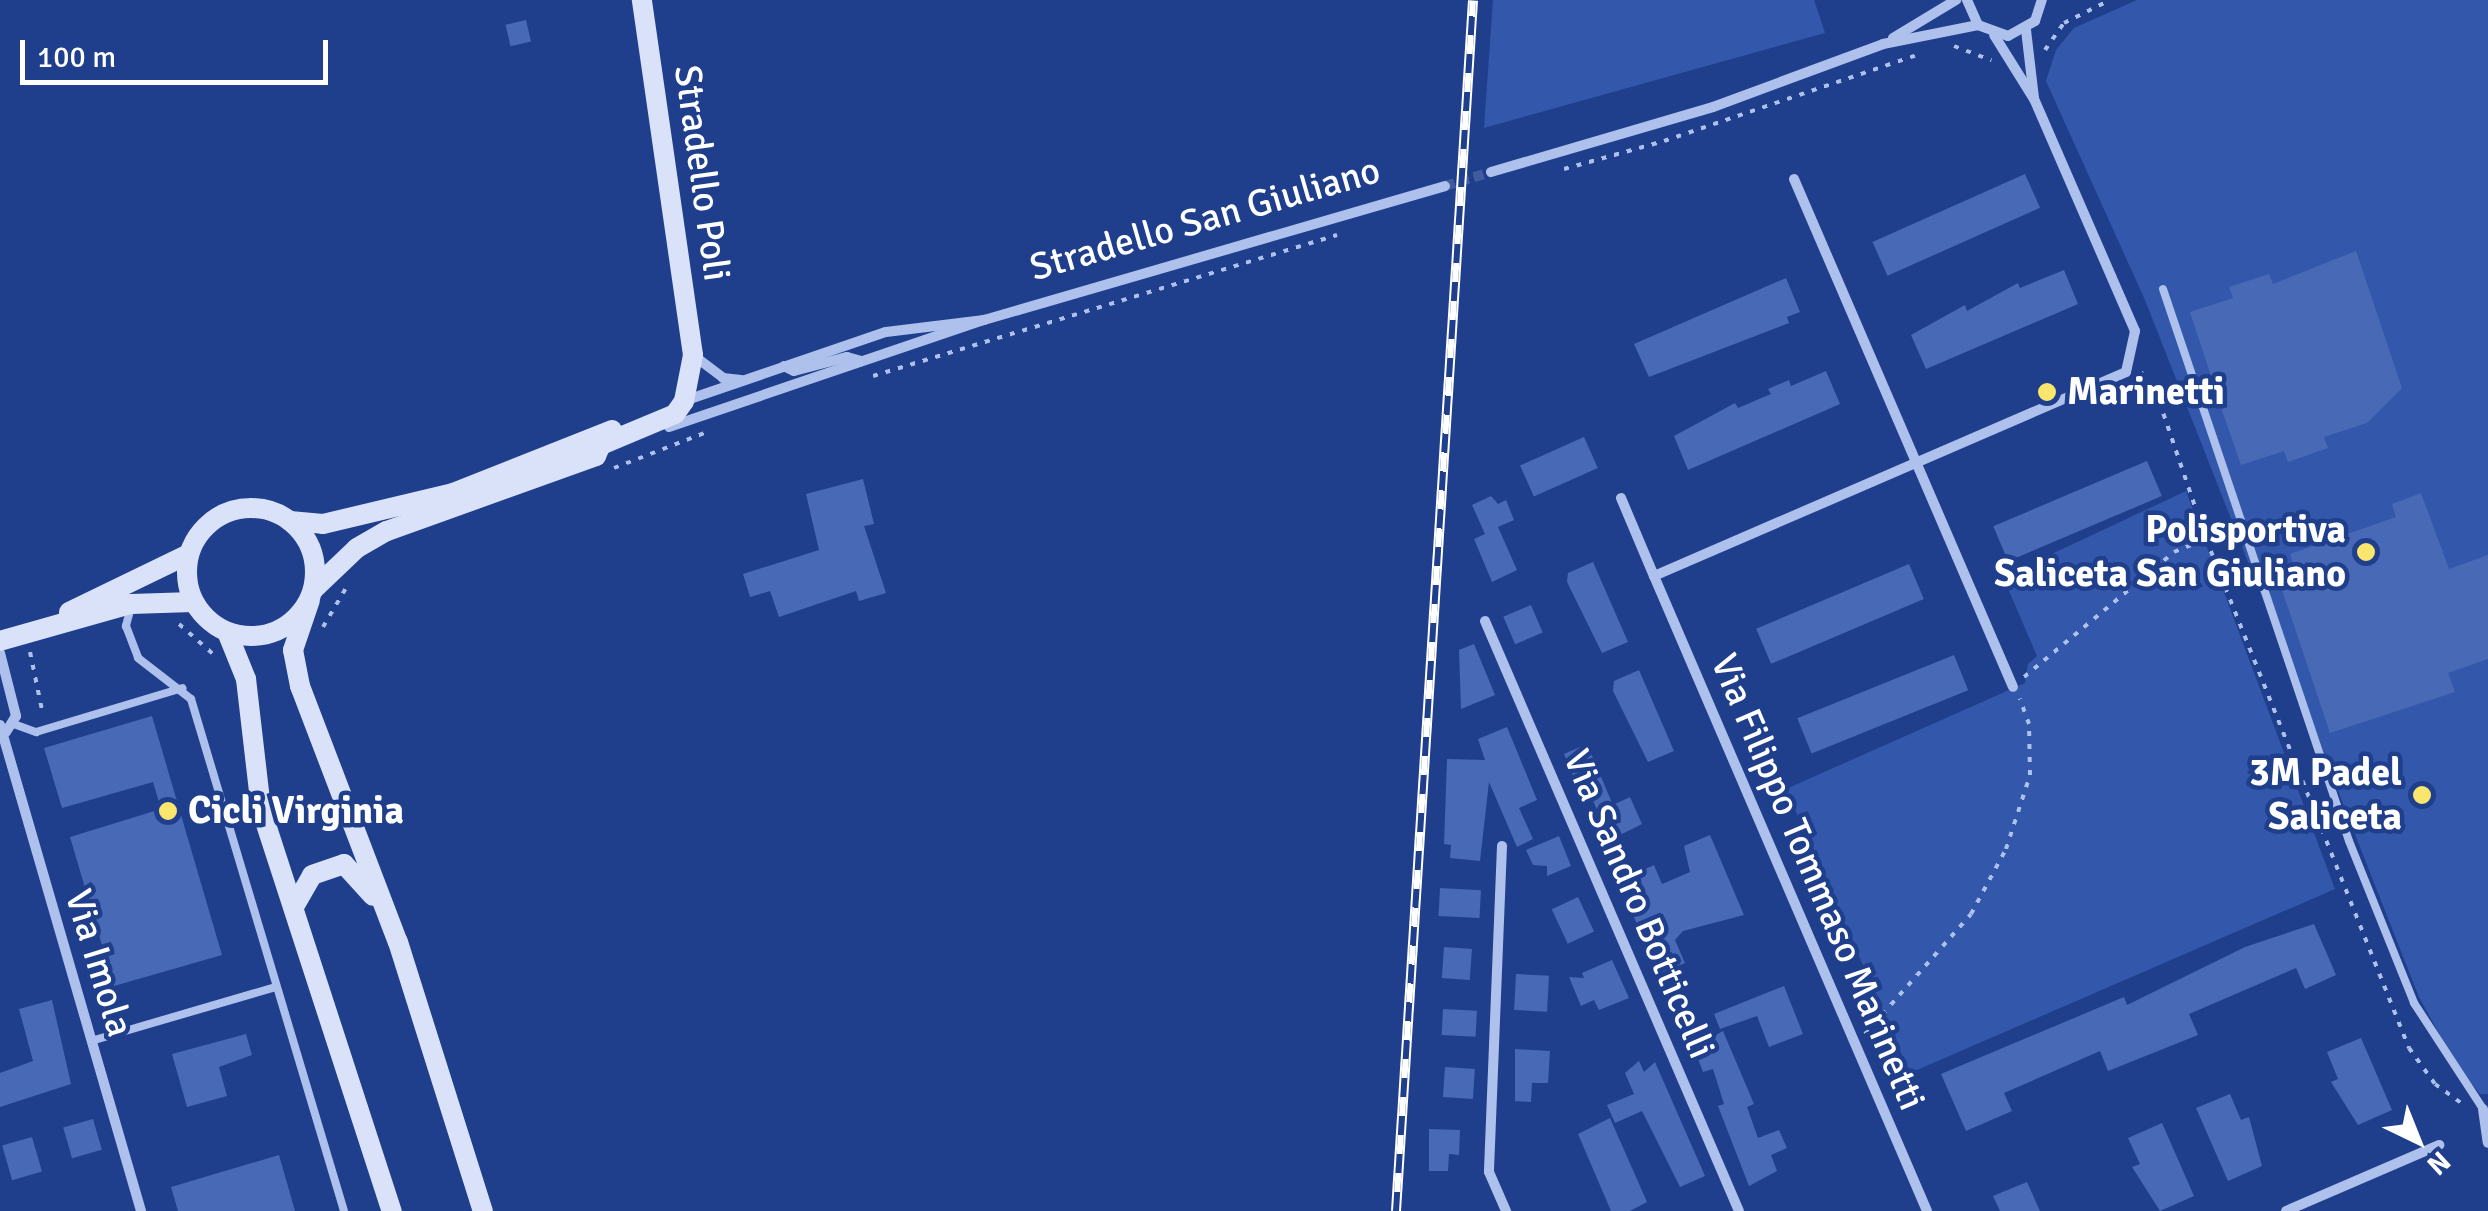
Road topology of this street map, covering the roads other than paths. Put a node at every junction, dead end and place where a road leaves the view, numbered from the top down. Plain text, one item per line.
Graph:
1 (642, 0) edge
2 (1956, 0) edge
3 (1967, 0) edge
4 (2043, 0) edge
5 (1978, 26) junction
6 (2026, 30) junction
7 (1994, 35) junction
8 (1883, 44) junction
9 (2034, 99) junction
10 (1491, 172) tunnel mouth
11 (1794, 179) dead end
12 (1445, 186) tunnel mouth
13 (2163, 289) dead end
14 (984, 320) junction
15 (694, 355) junction
16 (862, 362) junction
17 (784, 366) junction
18 (742, 380) junction
19 (684, 402) junction
20 (602, 463) junction
21 (1916, 463) junction
22 (1621, 498) dead end
23 (290, 522) junction
24 (189, 554) junction
25 (1654, 576) junction
26 (312, 594) junction
27 (193, 602) junction
28 (131, 604) junction
29 (1484, 620) dead end
30 (28, 632) junction
31 (227, 632) junction
32 (0, 641) edge
33 (0, 653) edge
34 (2013, 687) road end
35 (183, 688) junction
36 (6, 726) edge
37 (1502, 846) dead end
38 (296, 904) junction
39 (398, 942) junction
40 (276, 986) junction
41 (91, 1042) junction
42 (2483, 1109) joint
43 (2488, 1142) edge
44 (2439, 1145) dead end
45 (376, 1158) junction
46 (140, 1211) edge
47 (344, 1211) edge
48 (380, 1211) edge
49 (392, 1211) edge
50 (483, 1211) edge
51 (1506, 1211) edge
52 (1739, 1211) edge
53 (1927, 1211) edge
54 (2286, 1211) edge

1 - 15 street, Stradello Poli
2 - 8 street
3 - 5 street
4 - 6 street
5 - 7 street
5 - 8 street
6 - 7 street
6 - 9 street
7 - 9 street
8 - 10 street
9 - 21 street
11 - 21 street
12 - 14 street, Stradello San Giuliano
13 - 42 lane
14 - 16 street, Stradello San Giuliano
14 - 17 street, Stradello San Giuliano
15 - 18 street
15 - 19 street, Stradello Poli
16 - 17 street, Stradello San Giuliano
16 - 20 street, Stradello San Giuliano
17 - 18 street, Stradello San Giuliano
18 - 19 street, Stradello San Giuliano
19 - 20 street, Stradello San Giuliano
19 - 23 street, Stradello San Giuliano
20 - 26 street, Stradello San Giuliano
21 - 25 street
21 - 34 street
22 - 25 street, Via Filippo Tommaso Marinetti
23 - 24 street
23 - 26 street
24 - 27 street
24 - 30 street
25 - 53 street, Via Filippo Tommaso Marinetti
26 - 31 street
26 - 39 street
27 - 28 street
27 - 31 street
28 - 30 street
28 - 35 lane
29 - 52 street, Via Sandro Botticelli
30 - 32 street
31 - 38 street
33 - 36 street, Via Imola
35 - 36 lane
35 - 40 lane
36 - 41 street, Via Imola
37 - 51 street
38 - 39 street
38 - 45 street
39 - 50 street
40 - 41 lane
40 - 47 lane
41 - 46 street, Via Imola
42 - 43 street
44 - 54 street
45 - 48 street
45 - 49 street

